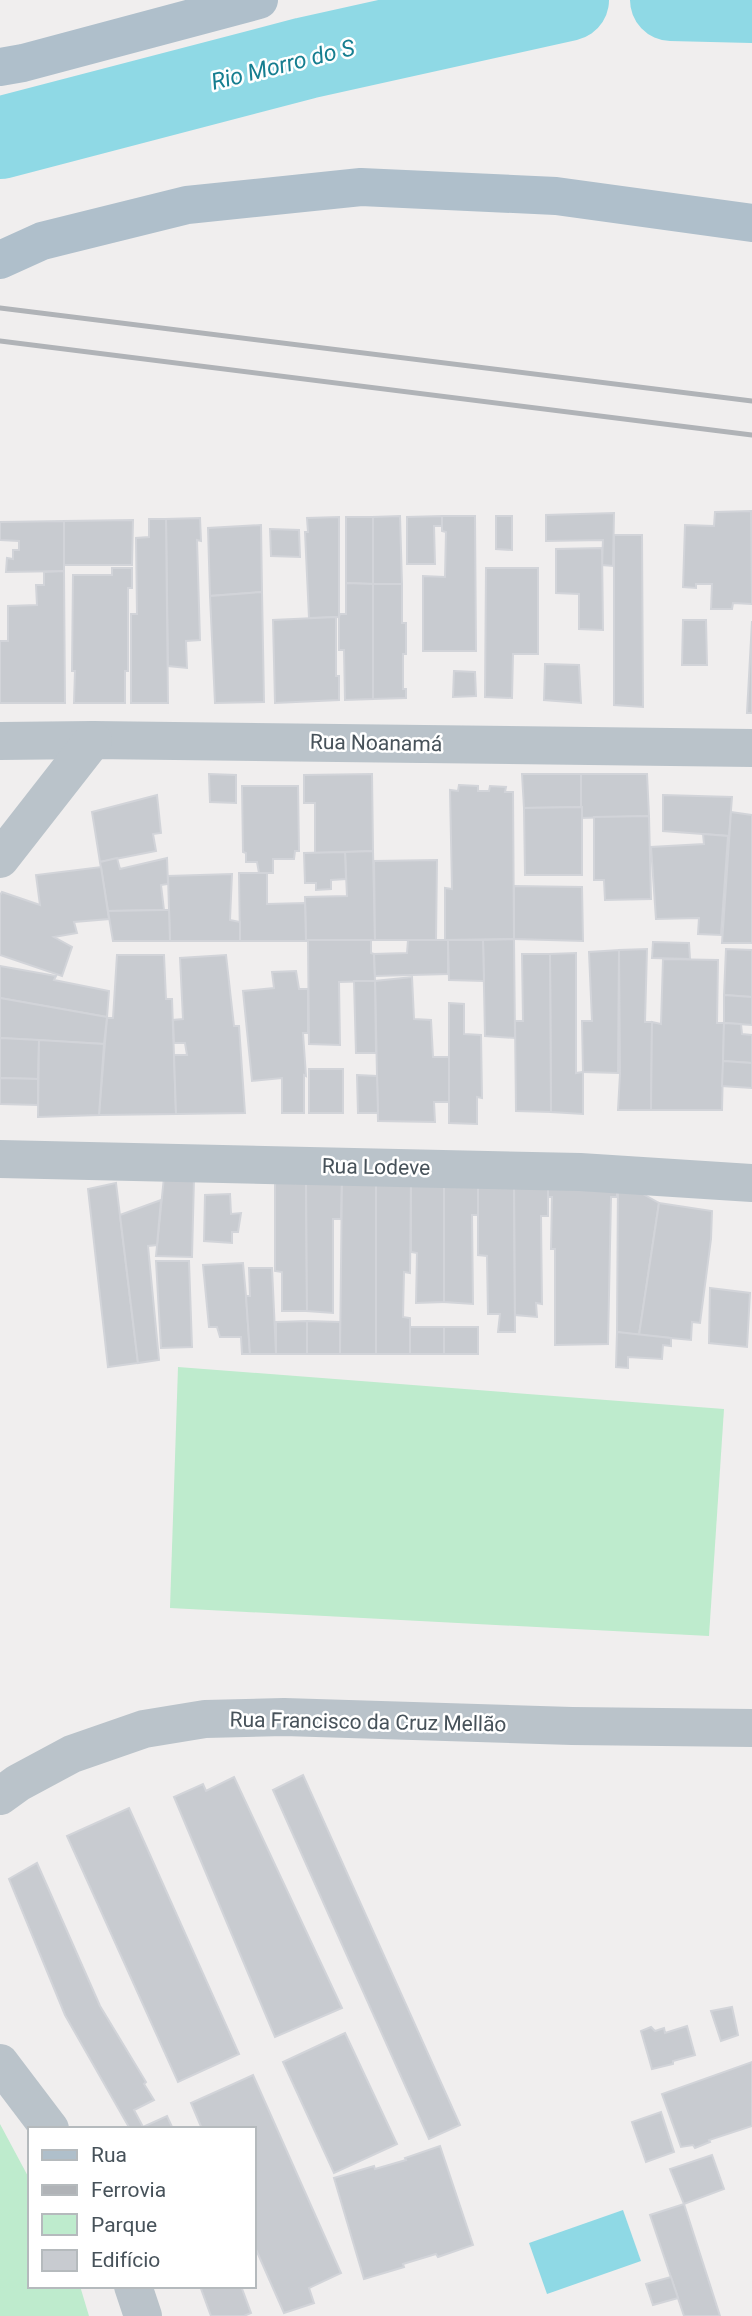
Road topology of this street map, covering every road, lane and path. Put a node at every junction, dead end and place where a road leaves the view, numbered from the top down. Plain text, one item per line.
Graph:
1 (259, 0) edge
2 (0, 66) edge
3 (752, 223) edge
4 (0, 260) edge
5 (93, 740) junction
6 (0, 741) edge
7 (752, 748) edge
8 (0, 859) edge
9 (0, 1159) edge
10 (752, 1184) edge
11 (752, 1728) edge
12 (0, 1796) edge
13 (0, 2063) edge
14 (48, 2127) edge
15 (134, 2288) edge
16 (143, 2316) edge

1 - 2 main road
3 - 4 main road
5 - 6 street, Rua Noanamá
5 - 7 street, Rua Noanamá
5 - 8 street
9 - 10 street, Rua Lodeve
11 - 12 street, Rua Francisco da Cruz Mellão
13 - 14 street
15 - 16 street

